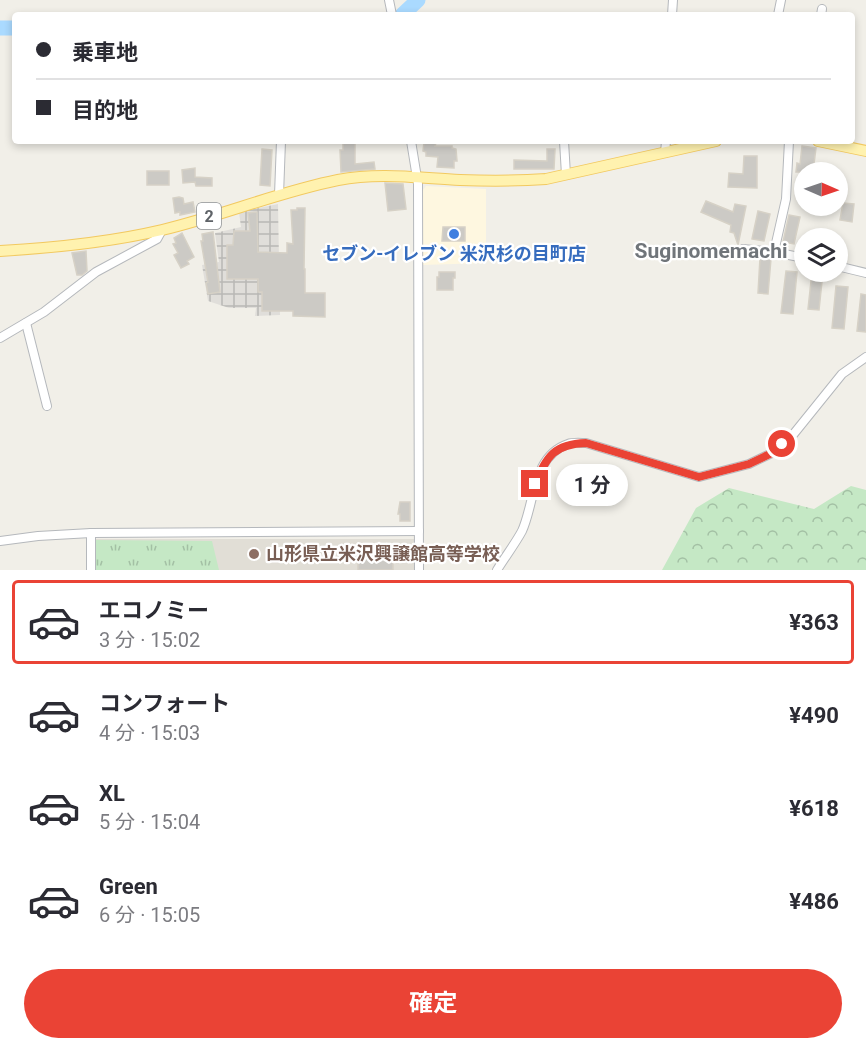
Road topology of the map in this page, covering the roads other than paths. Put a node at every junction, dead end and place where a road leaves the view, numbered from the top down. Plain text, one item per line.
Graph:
1 (281, 144) edge
2 (412, 144) edge
3 (564, 144) edge
4 (666, 144) edge
5 (703, 144) edge
6 (789, 144) edge
7 (831, 144) edge
8 (866, 152) edge
9 (665, 153) junction
10 (566, 175) junction
11 (417, 176) junction
12 (279, 195) junction
13 (162, 230) junction
14 (743, 249) dead end
15 (0, 251) edge
16 (774, 252) junction
17 (794, 256) edge
18 (848, 269) edge
19 (866, 273) edge
20 (26, 323) junction
21 (0, 338) edge
22 (866, 357) edge
23 (47, 406) dead end
24 (419, 531) junction
25 (91, 533) junction
26 (0, 541) edge
27 (91, 570) edge
28 (419, 570) edge
29 (496, 570) edge

1 - 12 street
2 - 11 street
3 - 10 street
4 - 9 street
5 - 9 main road, 2
6 - 16 street
7 - 8 main road
9 - 10 main road, 2
10 - 11 main road, 2
11 - 12 main road, 2
11 - 24 street
12 - 13 main road, 2
13 - 15 main road, 2
13 - 20 street
14 - 16 street
16 - 17 street
18 - 19 street
20 - 21 street
20 - 23 street
22 - 29 street
24 - 25 street
24 - 28 street
25 - 26 street
25 - 27 street

